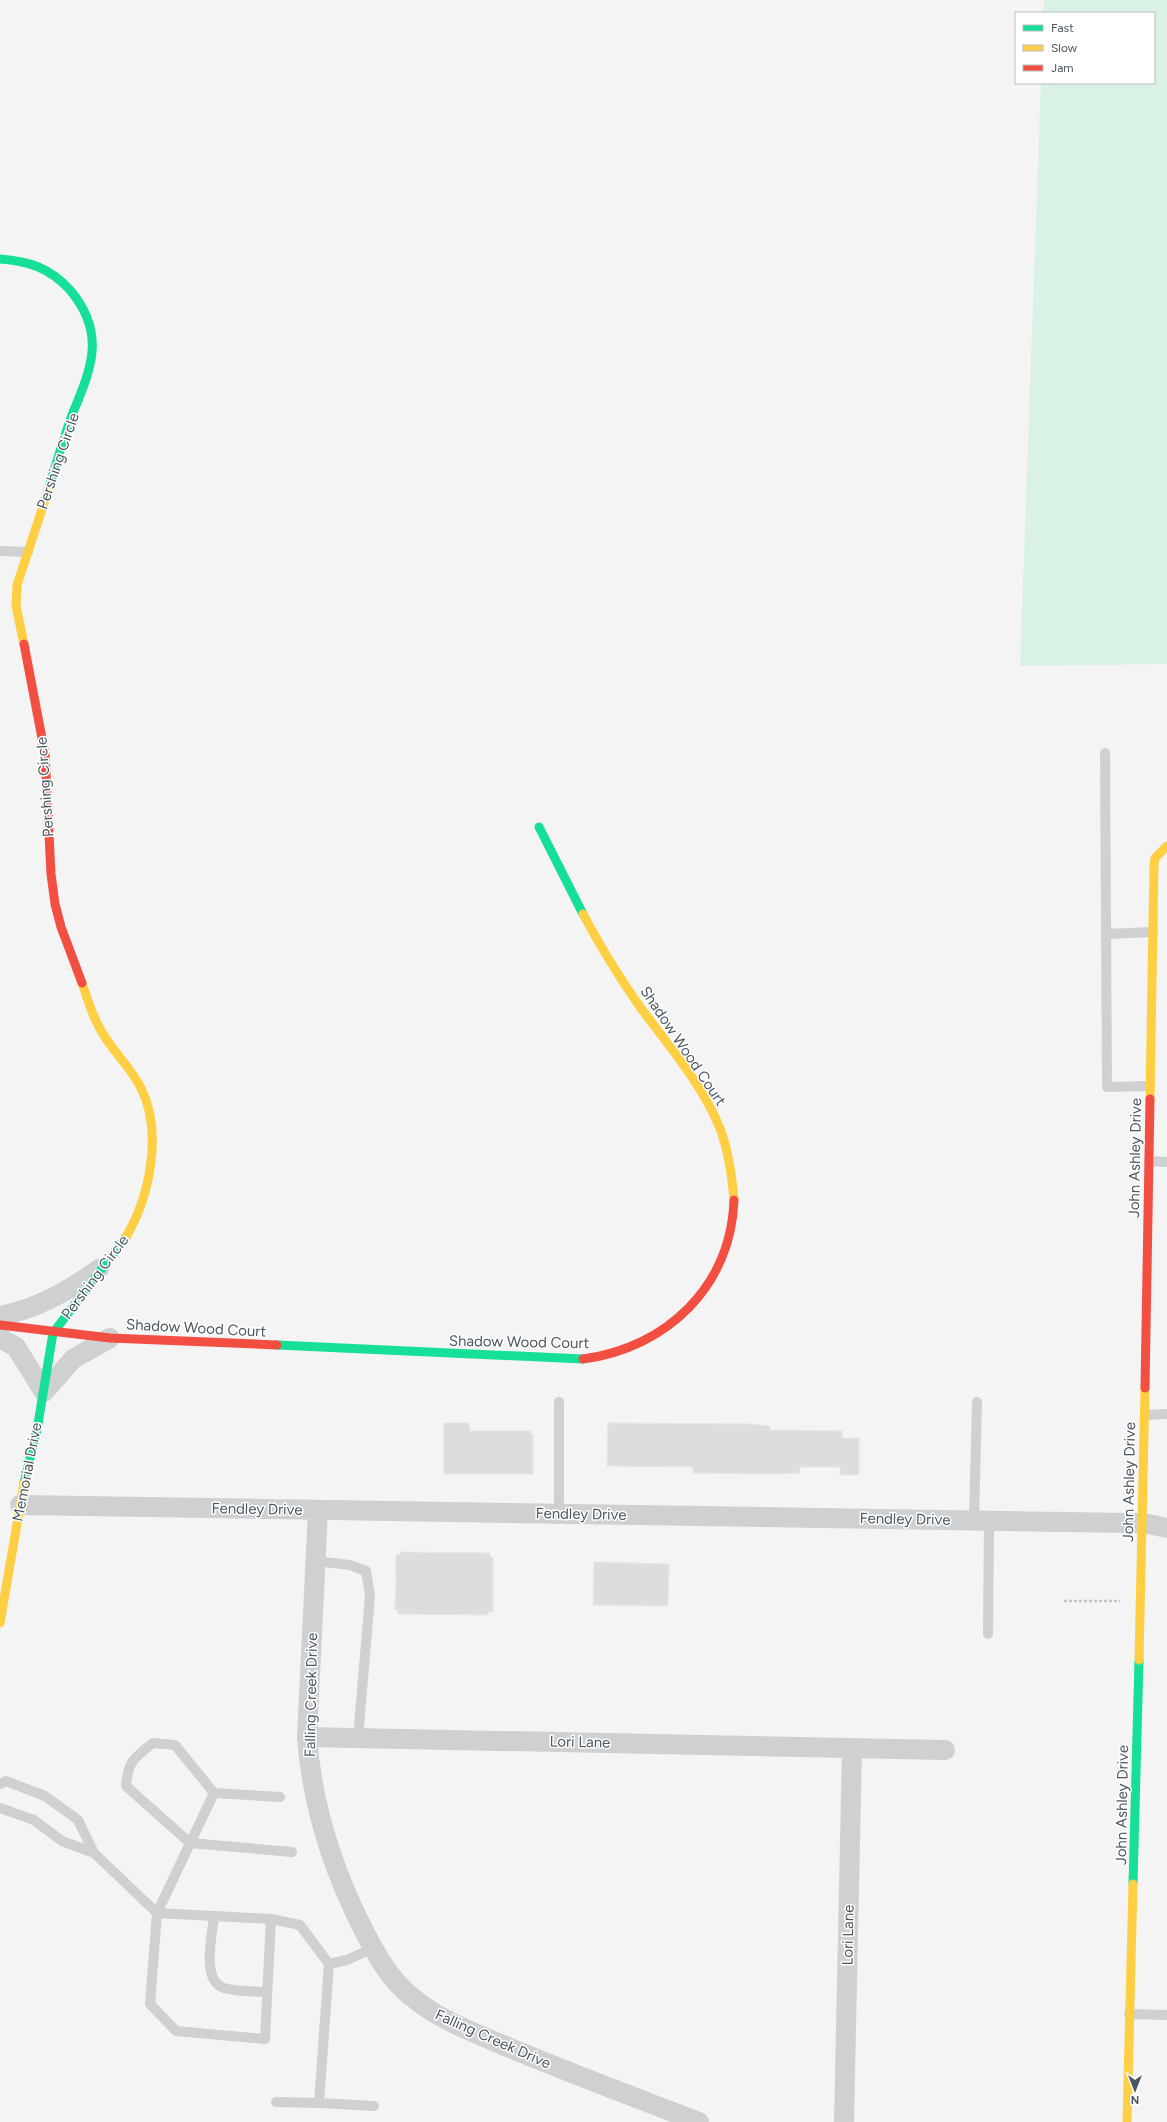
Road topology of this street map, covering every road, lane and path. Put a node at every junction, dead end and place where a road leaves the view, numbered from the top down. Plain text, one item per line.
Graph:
1 (0, 259) edge
2 (0, 551) edge
3 (28, 552) junction
4 (1105, 753) dead end
5 (540, 827) dead end
6 (1167, 846) edge
7 (1153, 932) junction
8 (1106, 934) junction
9 (1150, 1086) junction
10 (1149, 1161) junction
11 (1167, 1162) edge
12 (112, 1259) junction
13 (0, 1316) edge
14 (0, 1325) edge
15 (53, 1333) junction
16 (0, 1338) edge
17 (110, 1338) junction
18 (44, 1392) junction
19 (559, 1402) dead end
20 (977, 1402) dead end
21 (1167, 1414) edge
22 (1144, 1415) junction
23 (20, 1505) junction
24 (318, 1510) junction
25 (559, 1514) junction
26 (982, 1520) junction
27 (1143, 1523) junction
28 (1167, 1528) edge
29 (316, 1561) junction
30 (1064, 1601) dead end
31 (1141, 1602) junction
32 (0, 1623) edge
33 (988, 1634) dead end
34 (308, 1736) junction
35 (358, 1738) junction
36 (852, 1748) junction
37 (945, 1750) dead end
38 (0, 1784) edge
39 (214, 1793) junction
40 (280, 1797) dead end
41 (0, 1808) edge
42 (190, 1843) junction
43 (292, 1852) dead end
44 (94, 1853) junction
45 (157, 1913) junction
46 (214, 1917) junction
47 (271, 1919) junction
48 (373, 1948) junction
49 (329, 1964) junction
50 (267, 1992) junction
51 (1129, 2014) junction
52 (1167, 2015) edge
53 (276, 2102) dead end
54 (318, 2102) junction
55 (374, 2106) dead end
56 (698, 2122) edge
57 (844, 2122) edge
58 (1127, 2122) edge

1 - 3 street, Pershing Circle
2 - 3 lane
3 - 12 street, Pershing Circle
4 - 8 lane
5 - 17 street, Shadow Wood Court
6 - 7 street, John Ashley Drive
7 - 8 lane
7 - 9 street, John Ashley Drive
8 - 9 lane
9 - 10 street, John Ashley Drive
10 - 11 lane
10 - 22 street, John Ashley Drive
12 - 13 street
12 - 15 street, Pershing Circle
14 - 15 street, Pershing Circle
15 - 17 street, Shadow Wood Court
15 - 18 street, Pershing Circle
16 - 18 street
17 - 18 street
18 - 23 street, Memorial Drive
19 - 25 lane
20 - 26 lane
21 - 22 lane
22 - 27 street, John Ashley Drive
23 - 24 street, Fendley Drive
23 - 32 street, Memorial Drive
24 - 25 street, Fendley Drive
24 - 29 street, Falling Creek Drive
25 - 26 street, Fendley Drive
26 - 27 street, Fendley Drive
26 - 33 lane
27 - 28 street, Fendley Drive
27 - 31 street, John Ashley Drive
29 - 34 street, Falling Creek Drive
29 - 35 lane
30 - 31 path
31 - 51 street, John Ashley Drive
34 - 35 street, Lori Lane
34 - 48 street, Falling Creek Drive
35 - 36 street, Lori Lane
36 - 37 street, Lori Lane
36 - 57 street, Lori Lane
38 - 44 lane
39 - 40 lane
39 - 42 lane
39 - 42 lane
41 - 44 lane
42 - 43 lane
42 - 45 lane
44 - 45 lane
45 - 46 lane
45 - 50 lane
46 - 47 lane
46 - 50 lane
47 - 49 lane
47 - 50 lane
48 - 49 lane
48 - 56 street, Falling Creek Drive
49 - 54 lane
51 - 52 lane
51 - 58 street, John Ashley Drive
53 - 54 lane
54 - 55 lane

